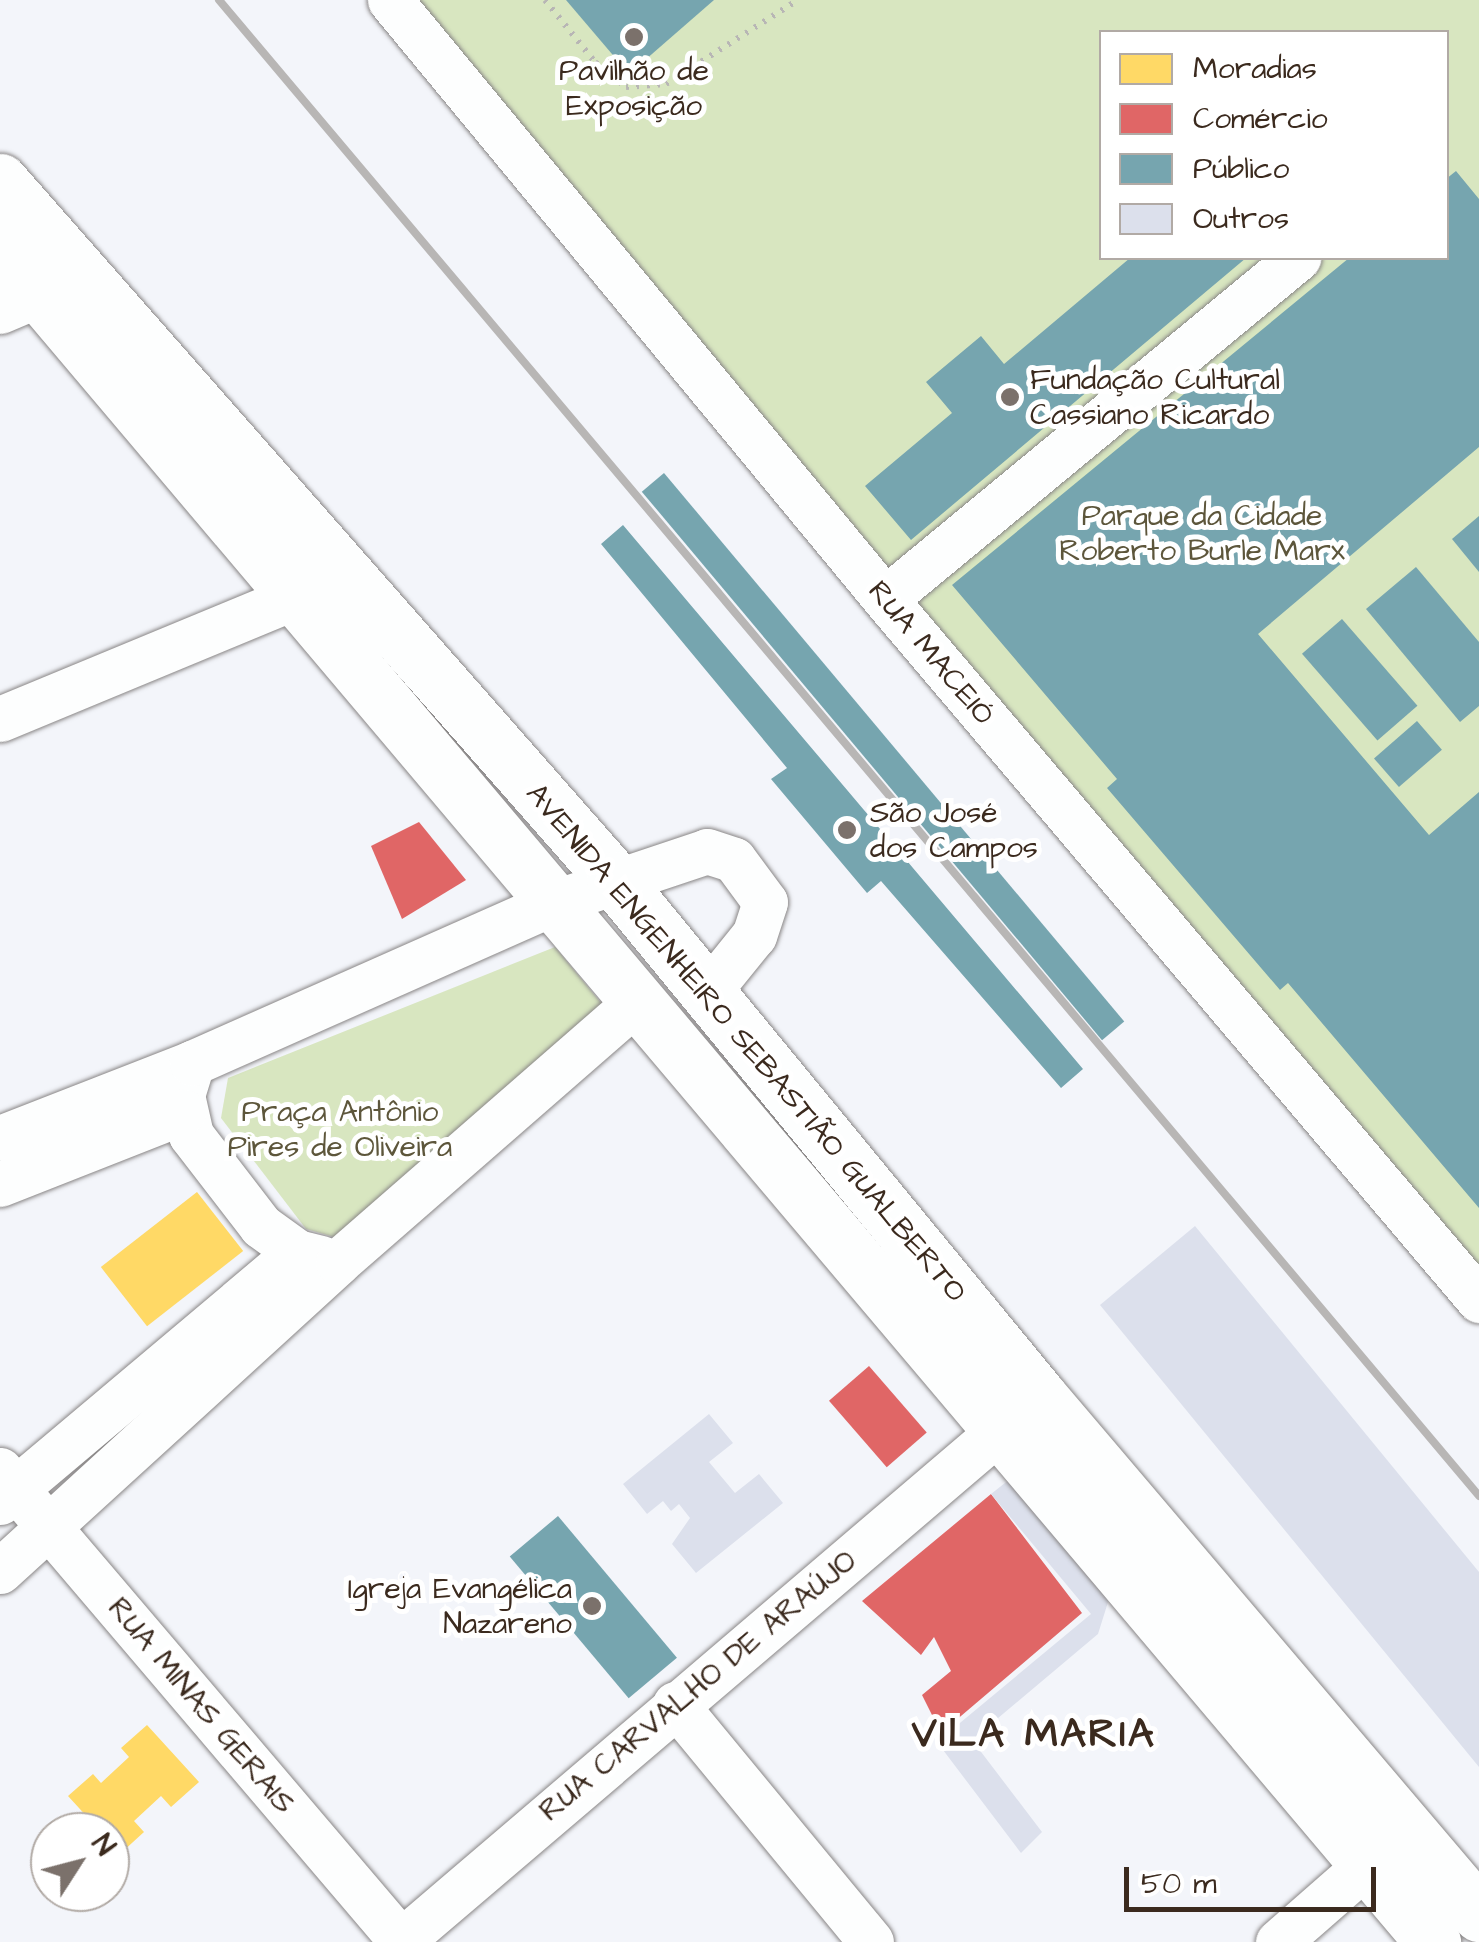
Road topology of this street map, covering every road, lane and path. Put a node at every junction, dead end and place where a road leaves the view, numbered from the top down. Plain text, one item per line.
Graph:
1 (390, 0) edge
2 (544, 0) edge
3 (798, 0) edge
4 (0, 181) edge
5 (0, 247) edge
6 (1296, 260) edge
7 (20, 302) edge
8 (294, 597) junction
9 (885, 599) junction
10 (0, 720) edge
11 (614, 879) junction
12 (555, 902) junction
13 (707, 992) junction
14 (635, 1004) junction
15 (192, 1063) junction
16 (183, 1112) junction
17 (0, 1138) edge
18 (0, 1184) edge
19 (317, 1257) junction
20 (1479, 1300) edge
21 (1040, 1396) junction
22 (998, 1432) junction
23 (5, 1487) edge
24 (49, 1529) junction
25 (0, 1571) edge
26 (675, 1704) junction
27 (1366, 1864) junction
28 (1479, 1914) edge
29 (1416, 1935) edge
30 (401, 1942) edge
31 (871, 1942) edge
32 (1278, 1942) edge

1 - 9 street, RUA MACEIÓ
2 - 3 path
4 - 11 main road, AVENIDA ENGENHEIRO SEBASTIÃO GUALBERTO
5 - 7 main road, AVENIDA ENGENHEIRO SEBASTIÃO GUALBERTO
6 - 9 street
7 - 8 main road, AVENIDA ENGENHEIRO SEBASTIÃO GUALBERTO
8 - 10 street
8 - 12 main road, AVENIDA ENGENHEIRO SEBASTIÃO GUALBERTO
9 - 20 street, RUA MACEIÓ
11 - 12 street
11 - 13 main road, AVENIDA ENGENHEIRO SEBASTIÃO GUALBERTO
11 - 13 street
12 - 14 main road, AVENIDA ENGENHEIRO SEBASTIÃO GUALBERTO
12 - 15 street
13 - 21 main road, AVENIDA ENGENHEIRO SEBASTIÃO GUALBERTO
14 - 19 street
14 - 22 main road, AVENIDA ENGENHEIRO SEBASTIÃO GUALBERTO
15 - 16 street
15 - 17 street
16 - 18 street
16 - 19 street
19 - 23 street
19 - 24 street
21 - 22 street, RUA CARVALHO DE ARAÚJO
21 - 28 main road, AVENIDA ENGENHEIRO SEBASTIÃO GUALBERTO
22 - 26 street, RUA CARVALHO DE ARAÚJO
22 - 27 main road, AVENIDA ENGENHEIRO SEBASTIÃO GUALBERTO
23 - 24 street, RUA MINAS GERAIS
24 - 25 street
24 - 30 street, RUA MINAS GERAIS
26 - 30 street, RUA CARVALHO DE ARAÚJO
26 - 31 street
27 - 29 main road, AVENIDA ENGENHEIRO SEBASTIÃO GUALBERTO
27 - 32 street

